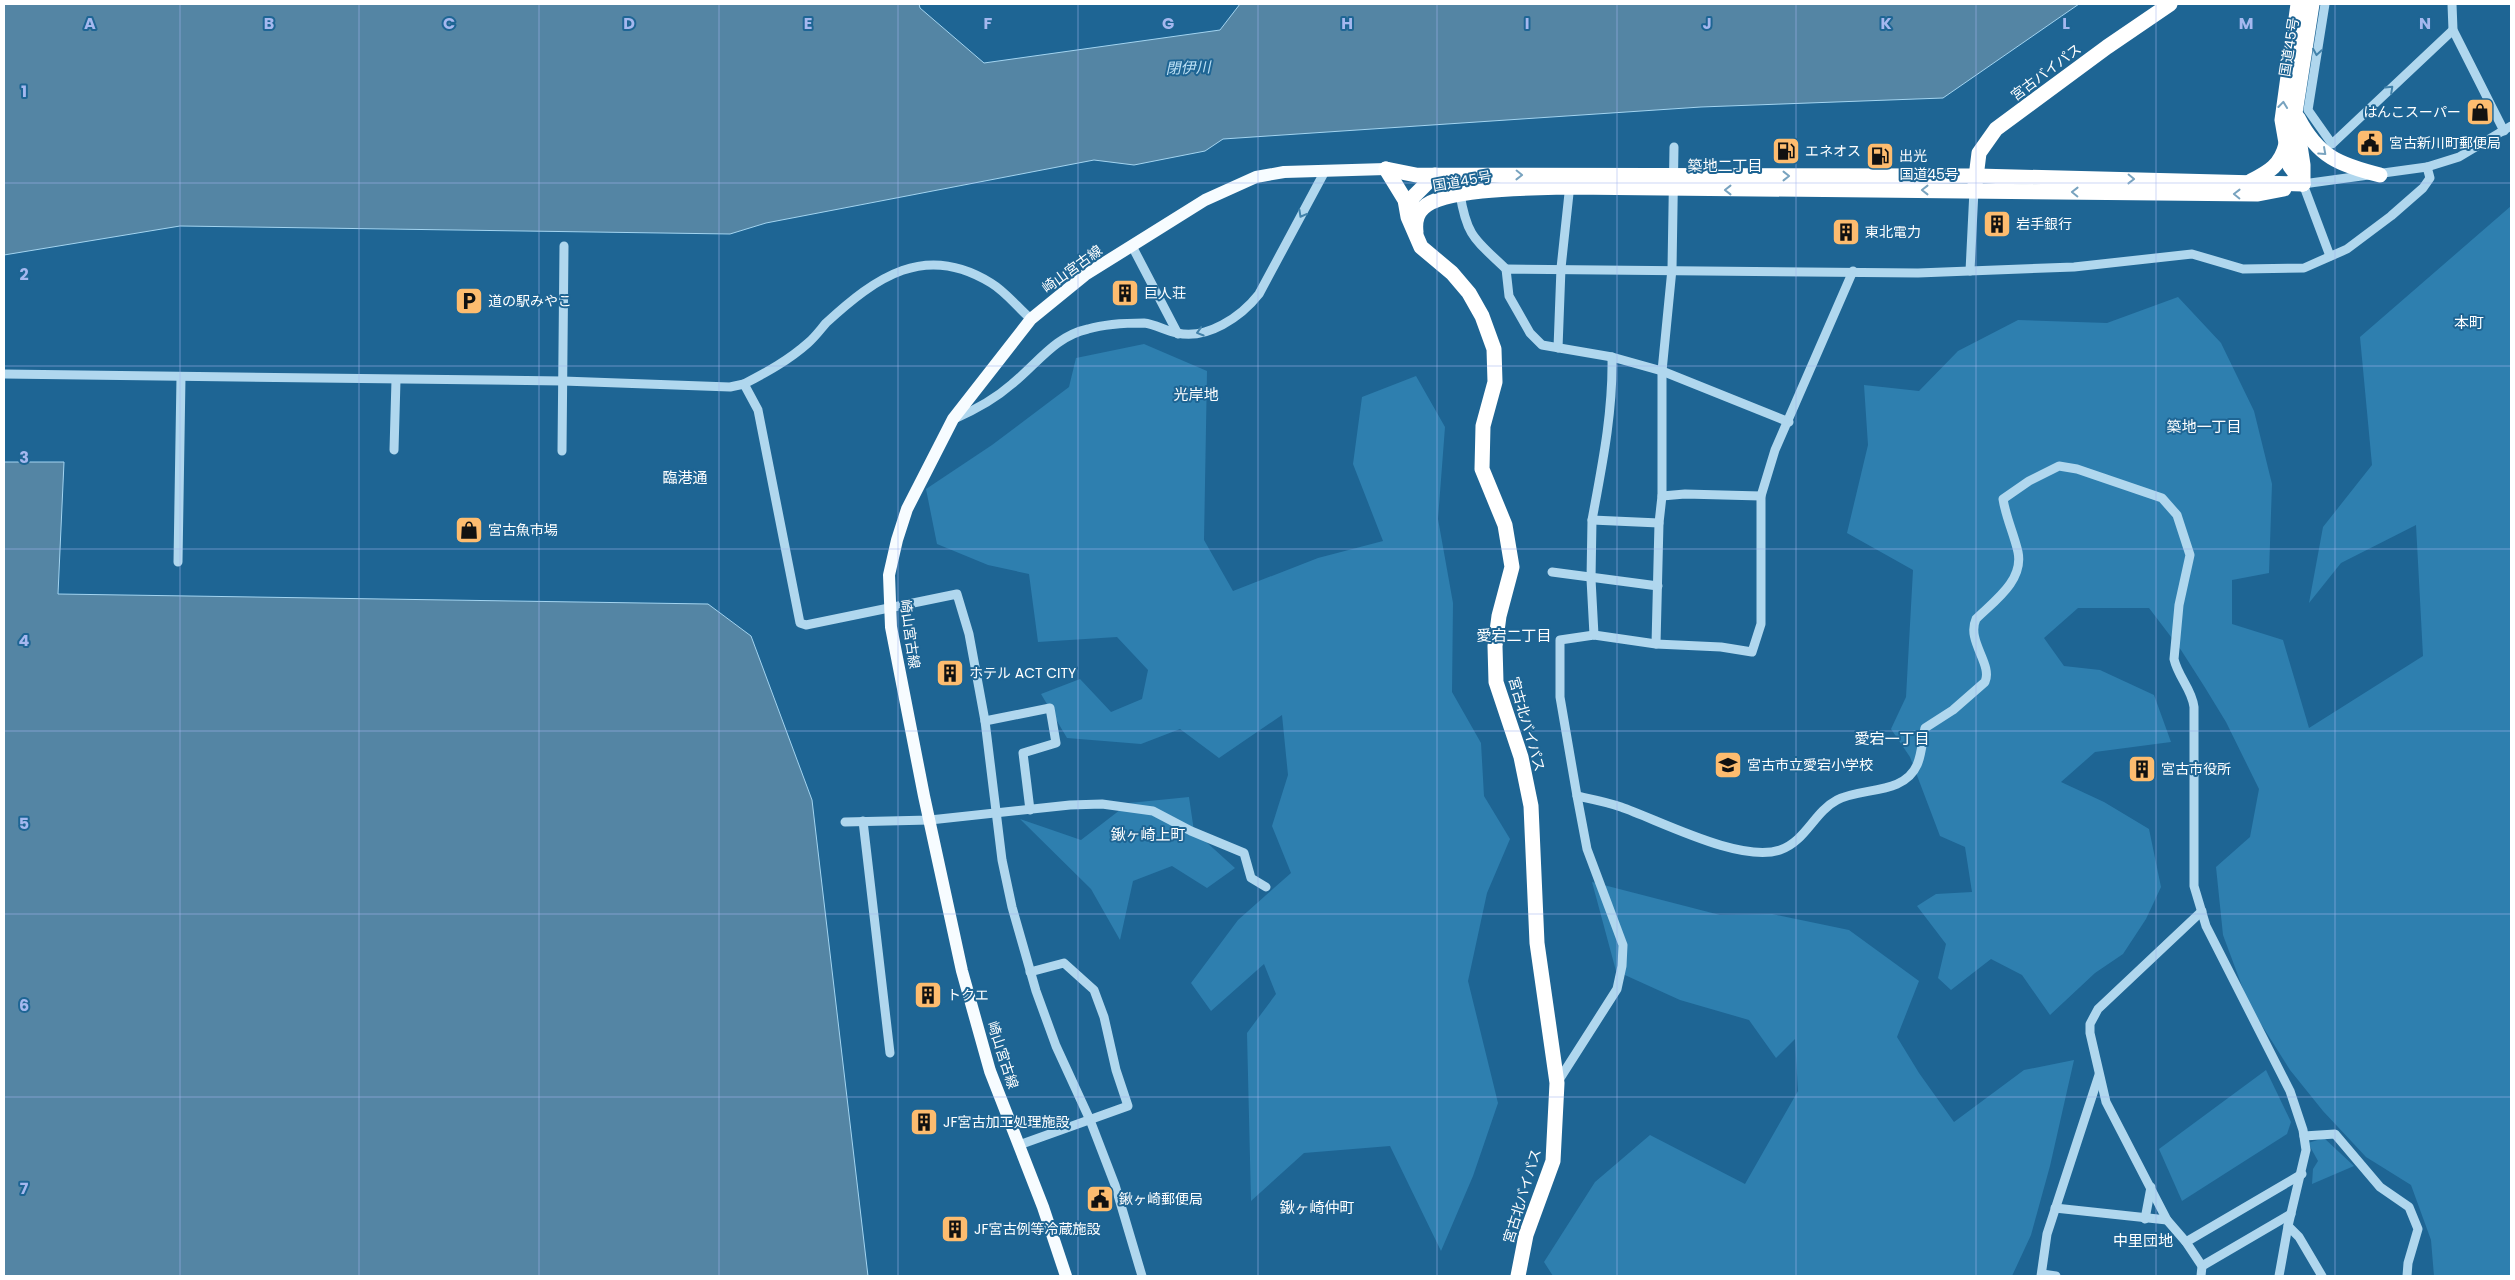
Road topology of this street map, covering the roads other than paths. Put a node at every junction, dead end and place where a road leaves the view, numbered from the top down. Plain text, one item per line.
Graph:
1 (2170, 4) edge
2 (2298, 4) edge
3 (2312, 4) edge
4 (2324, 4) edge
5 (2452, 4) edge
6 (2453, 30) junction
7 (2295, 113) junction
8 (2507, 128) edge
9 (2286, 142) junction
10 (1674, 147) dead end
11 (2427, 167) junction
12 (1386, 169) junction
13 (1325, 171) junction
14 (2380, 175) junction
15 (1423, 181) junction
16 (1570, 181) junction
17 (2249, 182) junction
18 (1675, 183) junction
19 (1976, 183) junction
20 (2303, 184) junction
21 (1507, 189) junction
22 (1460, 194) junction
23 (1422, 208) junction
24 (1408, 217) junction
25 (1416, 238) junction
26 (564, 246) dead end
27 (1132, 246) junction
28 (2330, 256) junction
29 (1561, 268) junction
30 (1506, 269) junction
31 (1672, 269) junction
32 (1853, 271) junction
33 (1970, 271) junction
34 (1031, 319) junction
35 (1178, 334) junction
36 (1558, 348) junction
37 (1612, 357) junction
38 (1662, 371) junction
39 (4, 374) edge
40 (181, 377) junction
41 (396, 380) junction
42 (563, 381) junction
43 (744, 384) junction
44 (953, 419) junction
45 (1789, 422) junction
46 (394, 450) dead end
47 (562, 452) dead end
48 (1662, 496) junction
49 (1761, 496) junction
50 (1592, 520) junction
51 (1659, 523) junction
52 (178, 562) dead end
53 (1552, 572) dead end
54 (1591, 579) junction
55 (1658, 586) junction
56 (889, 608) junction
57 (1594, 635) junction
58 (1656, 644) junction
59 (985, 721) junction
60 (1577, 796) junction
61 (1030, 810) junction
62 (996, 813) junction
63 (930, 820) junction
64 (863, 821) junction
65 (845, 822) dead end
66 (1266, 887) dead end
67 (2202, 911) junction
68 (1030, 972) junction
69 (890, 1053) dead end
70 (2099, 1075) junction
71 (1557, 1083) junction
72 (1090, 1120) junction
73 (2304, 1136) junction
74 (1018, 1145) junction
75 (2302, 1174) junction
76 (2151, 1187) junction
77 (2055, 1208) junction
78 (2291, 1214) junction
79 (2145, 1219) junction
80 (2167, 1220) junction
81 (2288, 1226) junction
82 (2186, 1242) junction
83 (2202, 1266) junction
84 (2041, 1275) edge
85 (1066, 1276) edge
86 (1142, 1276) edge
87 (1518, 1276) edge
88 (2056, 1276) edge
89 (2201, 1276) edge
90 (2279, 1276) edge
91 (2322, 1276) edge
92 (2407, 1276) edge

1 - 19 highway, 宮古バイパス
9 -> 2 highway, 国道45号
3 - 7 highway, 国道45号
4 -> 6 street
5 - 6 street
6 - 8 street
7 -> 14 highway
7 - 20 highway, 国道45号
8 - 11 street
9 - 17 highway
9 - 20 highway, 国道45号
10 - 18 street
11 - 14 street
11 - 28 street
12 - 13 main road, 崎山宮古線
12 - 15 highway
12 - 24 highway
13 - 27 main road, 崎山宮古線
13 -> 35 street
14 - 20 street
15 -> 16 highway, 国道45号
15 - 21 highway
15 - 23 highway
15 - 24 highway, 国道45号
16 - 18 highway, 国道45号
16 - 21 highway, 国道45号
16 - 29 street
19 -> 17 highway, 国道45号
17 - 20 highway, 国道45号
18 - 19 highway, 国道45号
18 - 31 street
20 -> 19 highway, 国道45号
19 - 33 street
20 - 28 street
21 - 22 highway, 国道45号
22 - 23 highway, 国道45号
22 - 30 street
23 - 25 highway, 国道45号
24 - 25 highway
25 - 71 highway, 宮古北バイパス
26 - 42 street
27 - 34 main road, 崎山宮古線
27 - 35 street
28 - 33 street
29 - 30 street
29 - 31 street
29 - 36 street
30 - 36 street
31 - 32 street
31 - 38 street
32 - 33 street
32 - 45 street
34 - 43 street
34 - 44 main road, 崎山宮古線
35 - 44 street
36 - 37 street
37 - 38 street
37 - 50 street
38 - 45 street
38 - 48 street
39 - 40 street
40 - 41 street
40 - 52 street
41 - 42 street
41 - 46 street
42 - 43 street
42 - 47 street
43 - 56 street
44 - 56 main road, 崎山宮古線
45 - 49 street
48 - 49 street
48 - 51 street
49 - 58 street
50 - 51 street
50 - 54 street
51 - 55 street
53 - 54 street
54 - 55 street
54 - 57 street
55 - 58 street
56 - 59 street
56 - 63 main road, 崎山宮古線
57 - 58 street
57 - 60 street
59 - 61 street
59 - 62 street
60 - 67 street
60 - 71 street
61 - 62 street
61 - 66 street
62 - 63 street
62 - 68 street
63 - 64 street
63 - 74 main road, 崎山宮古線
64 - 65 street
64 - 69 street
67 - 70 street
67 - 73 street
68 - 72 street
68 - 72 street
70 - 76 street
70 - 77 street
71 - 87 highway, 宮古北バイパス
72 - 74 street
72 - 86 street
73 - 75 street
73 - 92 street
74 - 85 main road, 崎山宮古線
75 - 78 street
75 - 82 street
76 - 79 street
76 - 80 street
77 - 79 street
77 - 84 street
78 - 81 street
78 - 83 street
79 - 80 street
80 - 82 street
81 - 90 street
81 - 91 street
82 - 83 street
83 - 89 street
84 - 88 street

